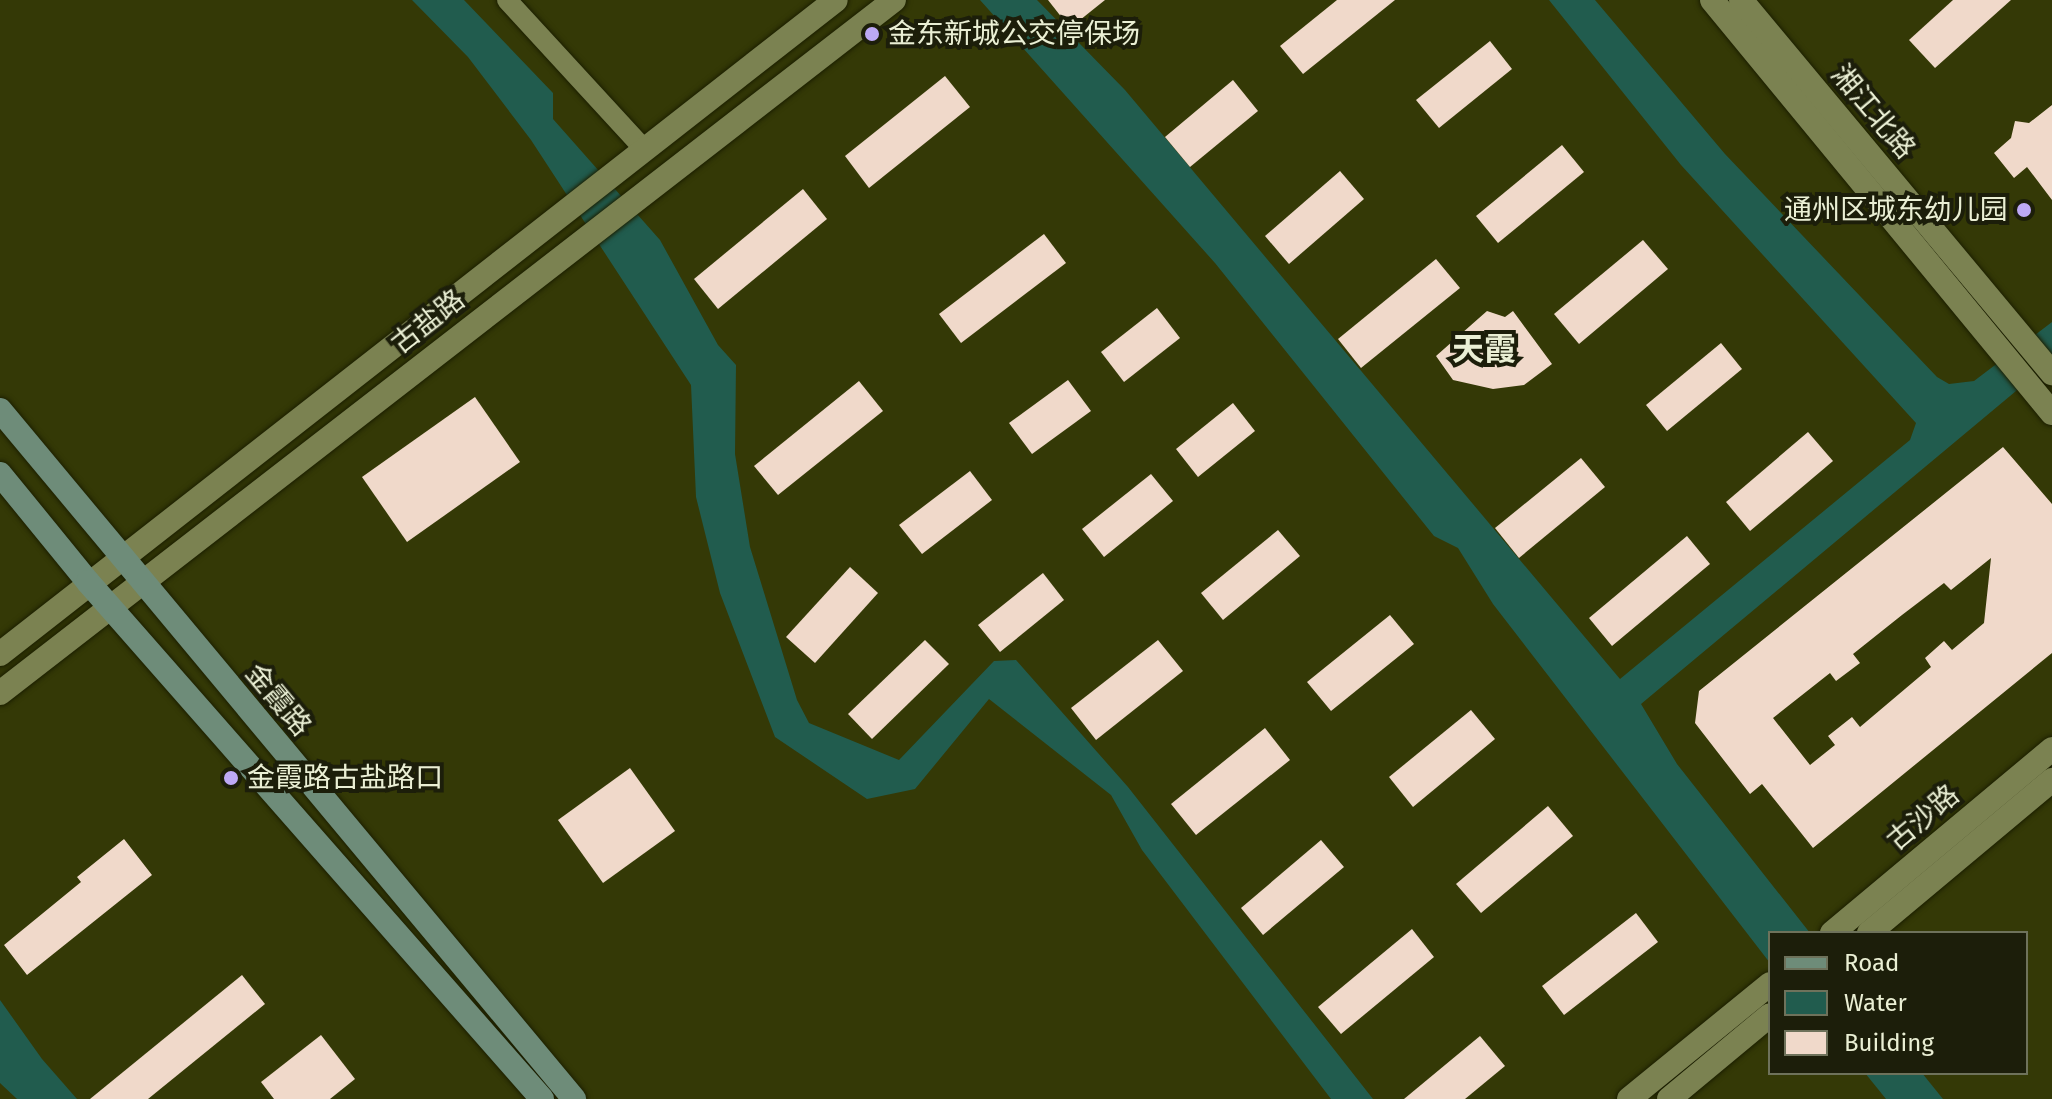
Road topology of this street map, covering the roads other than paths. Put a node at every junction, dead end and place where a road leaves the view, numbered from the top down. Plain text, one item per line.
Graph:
1 (507, 0) edge
2 (836, 0) edge
3 (894, 0) edge
4 (1712, 0) edge
5 (1741, 0) edge
6 (644, 149) junction
7 (2011, 342) junction
8 (2051, 372) edge
9 (0, 410) edge
10 (2052, 413) edge
11 (0, 474) edge
12 (120, 558) junction
13 (88, 582) junction
14 (142, 582) junction
15 (110, 607) junction
16 (0, 654) edge
17 (0, 693) edge
18 (2052, 749) edge
19 (2052, 780) edge
20 (1834, 931) edge
21 (1871, 931) edge
22 (1768, 986) edge
23 (1768, 1017) edge
24 (542, 1099) edge
25 (574, 1099) edge
26 (1629, 1099) edge
27 (1669, 1099) edge

1 - 6 street
2 - 6 street, 古盐路
3 - 14 street, 古盐路
4 - 7 street, 湘江北路
5 - 7 street, 湘江北路
6 - 12 street, 古盐路
7 - 8 street, 湘江北路
7 - 10 street, 湘江北路
9 - 12 main road, 金霞路
11 - 13 main road
12 - 13 street, 古盐路
12 - 14 main road, 金霞路
13 - 15 main road
13 - 16 street, 古盐路
14 - 15 street, 古盐路
14 - 25 main road, 金霞路
15 - 17 street, 古盐路
15 - 24 main road
18 - 20 street, 古沙路
19 - 21 street, 古沙路
22 - 26 street
23 - 27 street

